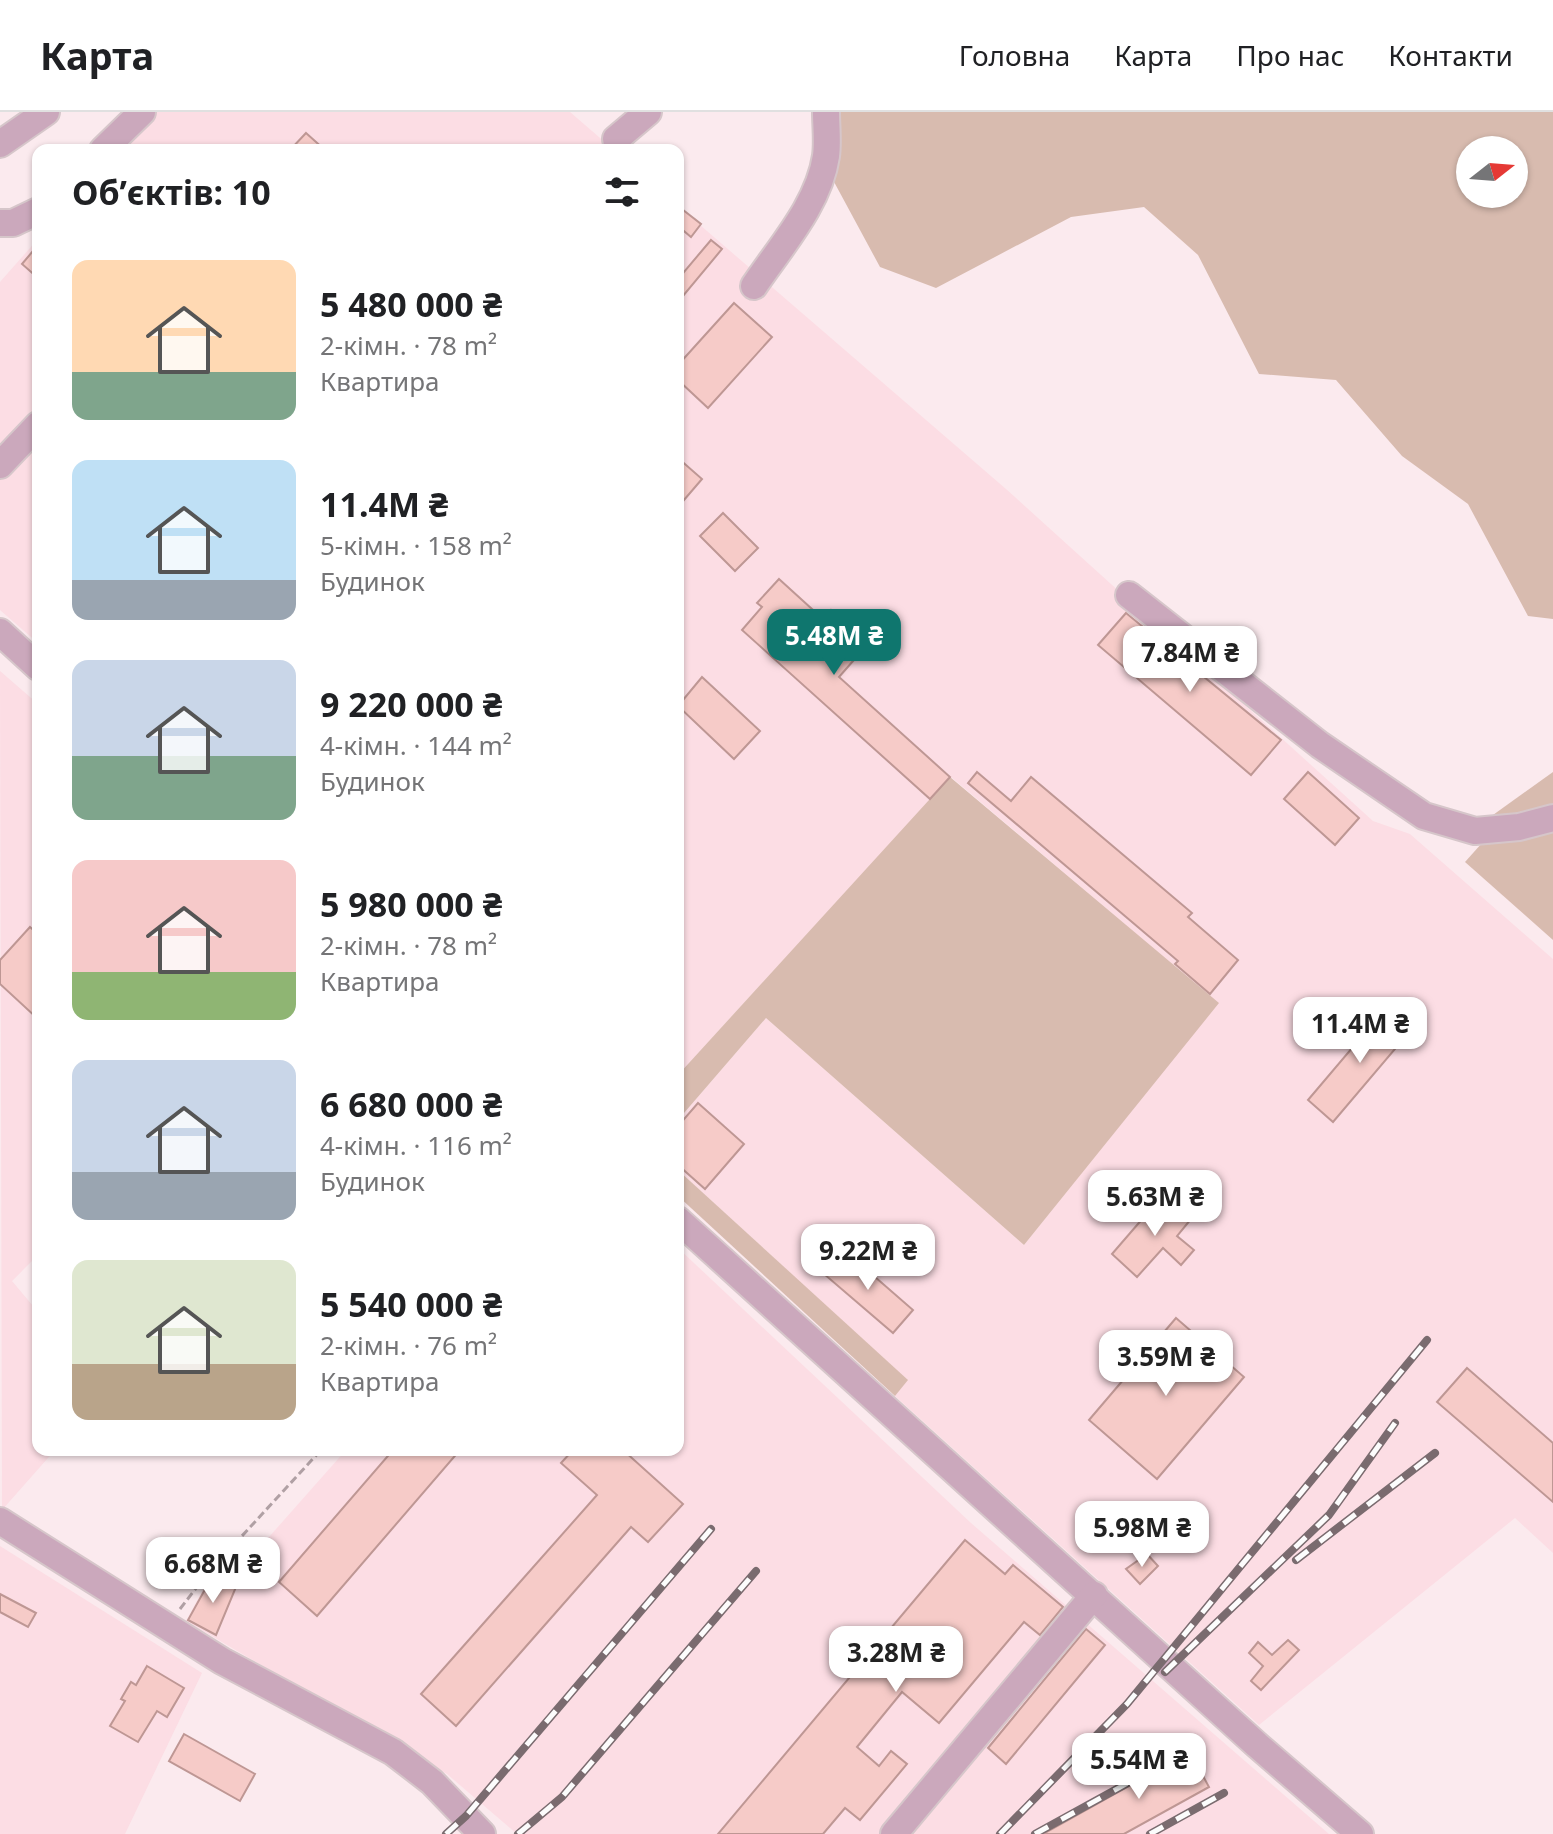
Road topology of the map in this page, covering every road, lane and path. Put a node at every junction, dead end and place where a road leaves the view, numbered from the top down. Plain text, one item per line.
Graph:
1 (46, 112) edge
2 (648, 112) edge
3 (826, 112) edge
4 (125, 118) edge
5 (616, 139) dead end
6 (0, 144) edge
7 (107, 144) edge
8 (32, 214) edge
9 (0, 223) edge
10 (754, 286) dead end
11 (32, 431) edge
12 (0, 465) edge
13 (1129, 595) dead end
14 (0, 632) edge
15 (32, 661) edge
16 (1553, 818) edge
17 (684, 1225) edge
18 (315, 1456) edge
19 (0, 1521) edge
20 (1094, 1595) junction
21 (167, 1626) junction
22 (482, 1834) edge
23 (894, 1834) edge
24 (1360, 1834) edge

1 - 6 street
2 - 5 street
3 - 10 street
4 - 7 street
8 - 9 street
11 - 12 street
13 - 16 street
14 - 15 street
17 - 20 street
18 - 21 path
19 - 21 street
20 - 23 street
20 - 24 street
21 - 22 street

